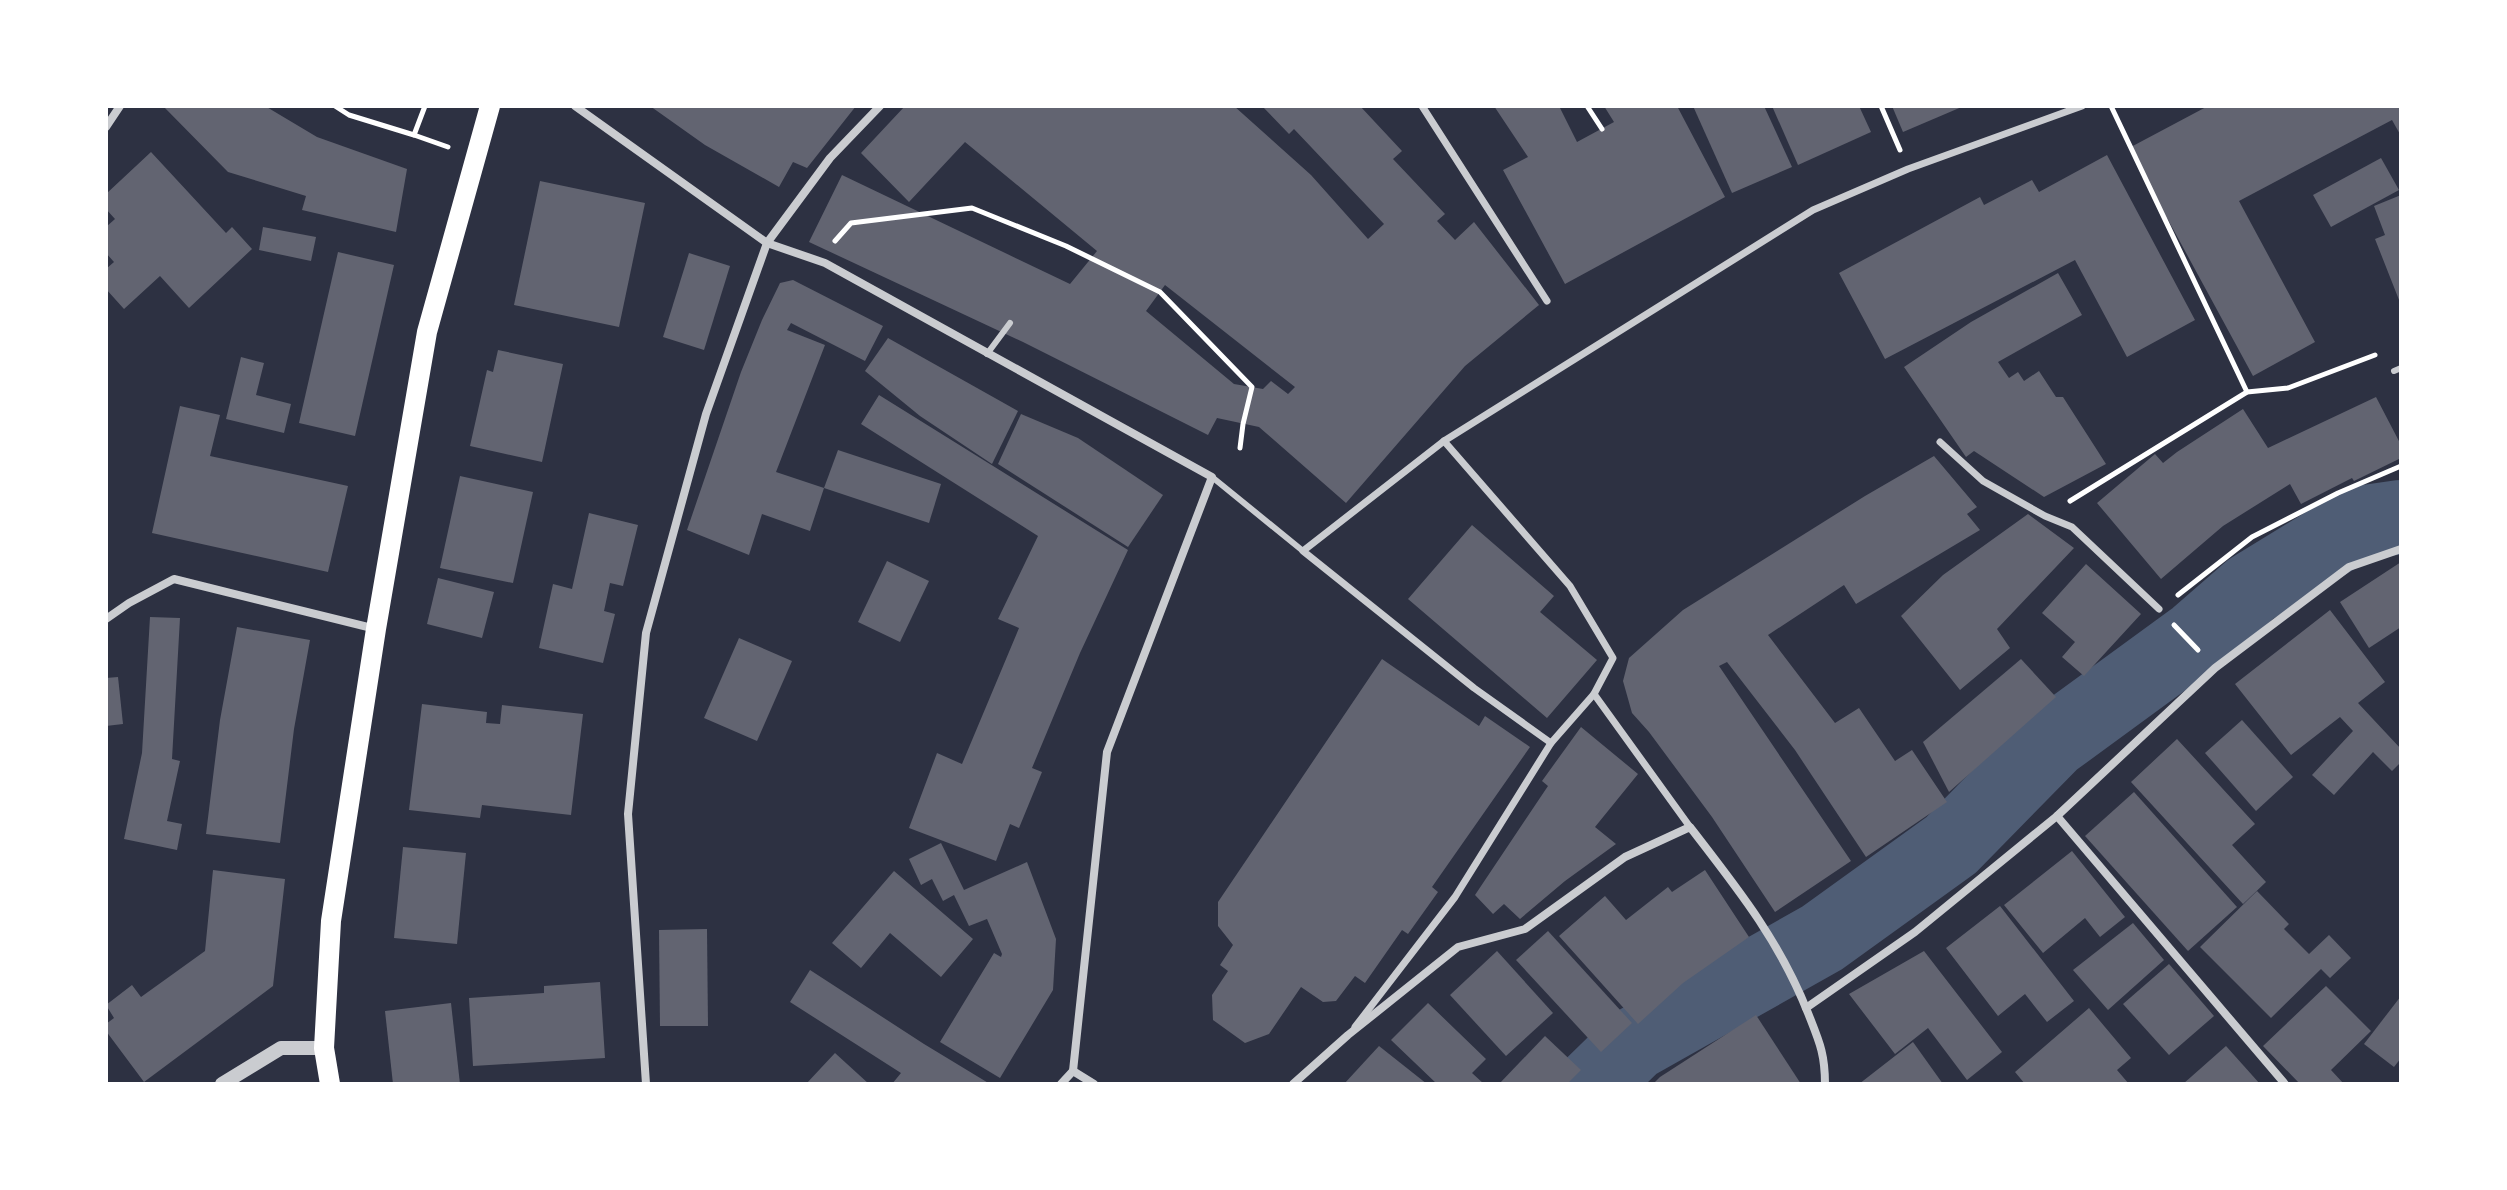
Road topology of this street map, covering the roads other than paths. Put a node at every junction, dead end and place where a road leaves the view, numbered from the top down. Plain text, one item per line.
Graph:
1 (120, 106) edge
2 (490, 106) edge
3 (575, 106) edge
4 (880, 106) edge
5 (1422, 106) edge
6 (2082, 106) edge
7 (106, 127) edge
8 (767, 243) junction
9 (1547, 301) dead end
10 (1010, 323) dead end
11 (987, 354) junction
12 (1444, 441) junction
13 (1940, 442) dead end
14 (1212, 477) junction
15 (2401, 549) edge
16 (1303, 551) junction
17 (2159, 609) road end
18 (106, 619) edge
19 (376, 629) junction
20 (1594, 694) junction
21 (1551, 743) junction
22 (2057, 816) junction
23 (1690, 827) junction
24 (1806, 1008) junction
25 (1348, 1035) junction
26 (324, 1048) junction
27 (1073, 1071) junction
28 (222, 1084) edge
29 (330, 1084) edge
30 (646, 1084) edge
31 (1061, 1084) edge
32 (1094, 1084) edge
33 (1293, 1084) edge
34 (1825, 1084) edge
35 (2285, 1084) edge

1 - 7 street
2 - 19 main road
3 - 8 street
4 - 8 street
5 - 9 street
6 - 12 street
8 - 11 street
8 - 30 street
10 - 11 lane
11 - 14 street
12 - 16 street
12 - 20 street
13 - 17 street
14 - 16 lane
14 - 27 street
15 - 22 street
16 - 21 street
18 - 19 street
19 - 26 main road
20 - 21 street
20 - 23 street
21 - 25 street
22 - 24 street
22 - 35 street
23 - 24 street
23 - 25 street
24 - 34 street
25 - 33 street
26 - 28 street
26 - 29 main road
27 - 31 street
27 - 32 street

